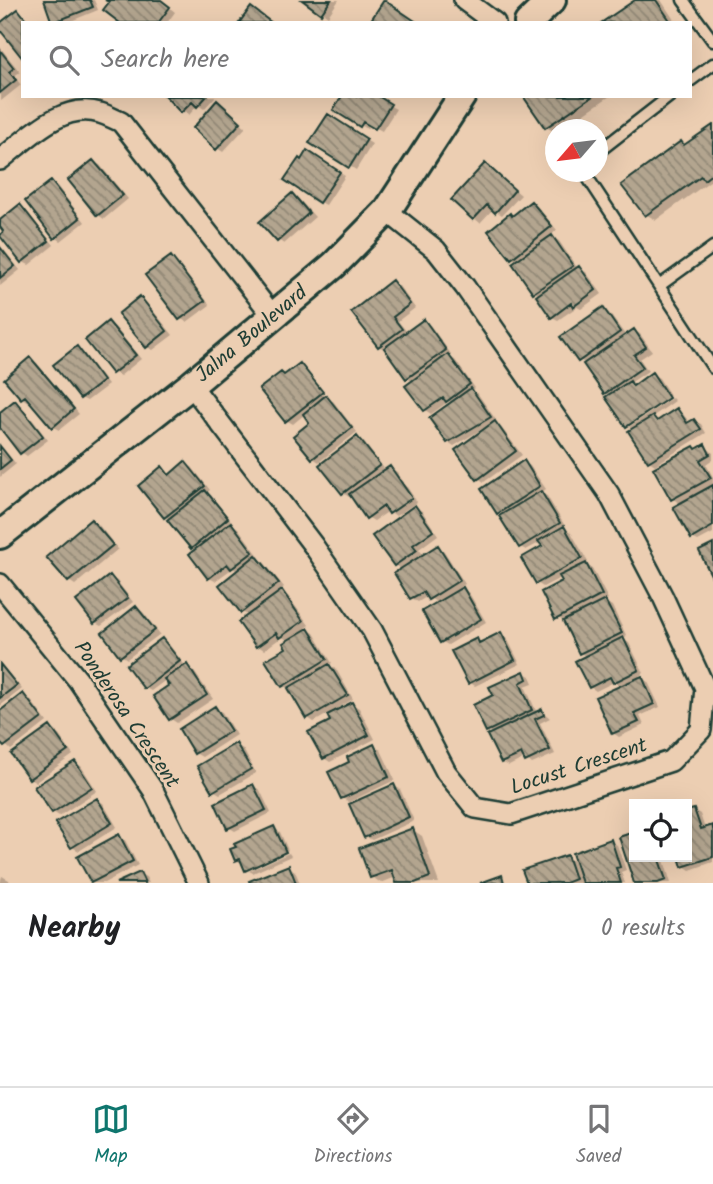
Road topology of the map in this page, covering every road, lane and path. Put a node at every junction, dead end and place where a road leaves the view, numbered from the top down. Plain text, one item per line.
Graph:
1 (464, 0) edge
2 (552, 0) edge
3 (683, 0) edge
4 (492, 21) edge
5 (530, 21) edge
6 (713, 41) edge
7 (713, 64) edge
8 (692, 80) edge
9 (461, 98) edge
10 (667, 98) edge
11 (608, 144) edge
12 (0, 160) edge
13 (591, 182) edge
14 (387, 211) junction
15 (713, 247) edge
16 (659, 286) junction
17 (273, 316) junction
18 (713, 368) edge
19 (191, 385) junction
20 (0, 535) edge
21 (0, 584) edge
22 (200, 883) edge

1 - 4 street
2 - 5 street
3 - 6 lane
7 - 8 lane
9 - 14 street, Jalna Boulevard
10 - 11 lane
12 - 17 street
13 - 16 lane
14 - 17 street, Jalna Boulevard
14 - 19 street, Locust Crescent
15 - 16 lane
16 - 18 lane
17 - 19 street, Jalna Boulevard
19 - 20 street, Jalna Boulevard
21 - 22 street, Ponderosa Crescent

